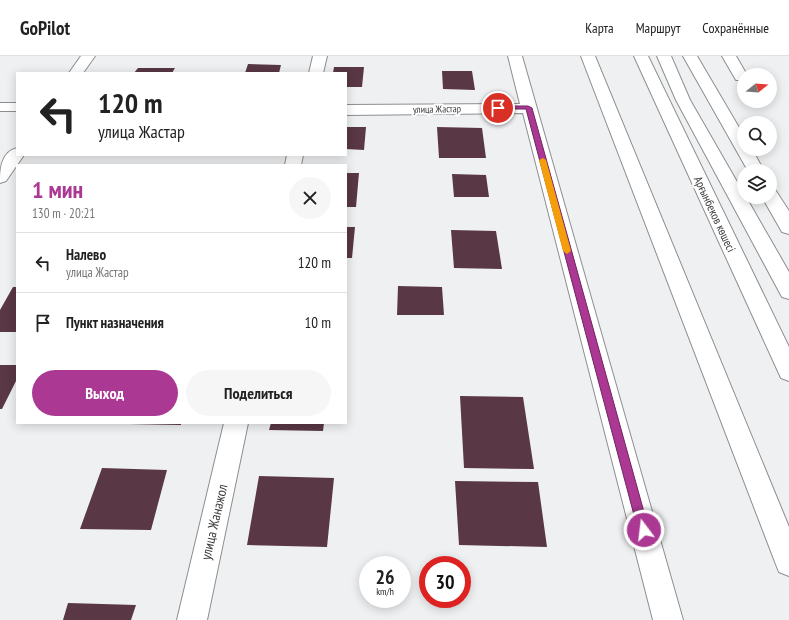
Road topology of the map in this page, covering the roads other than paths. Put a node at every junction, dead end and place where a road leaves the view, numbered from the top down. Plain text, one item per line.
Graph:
1 (88, 56) edge
2 (320, 56) edge
3 (515, 56) edge
4 (588, 56) edge
5 (641, 56) edge
6 (664, 56) edge
7 (690, 56) edge
8 (729, 56) edge
9 (737, 70) edge
10 (77, 72) edge
11 (316, 72) edge
12 (0, 107) edge
13 (16, 107) edge
14 (528, 108) junction
15 (347, 110) edge
16 (16, 155) edge
17 (752, 164) edge
18 (0, 177) edge
19 (779, 203) edge
20 (789, 227) edge
21 (789, 291) edge
22 (789, 372) edge
23 (236, 424) edge
24 (789, 562) edge
25 (192, 620) edge
26 (668, 620) edge

1 - 10 main road
2 - 11 main road
3 - 14 main road
4 - 24 main road
5 - 22 main road, Арғынбеков көшесі
6 - 21 main road, Арғынбеков көшесі
7 - 17 main road
8 - 9 main road
12 - 13 main road
14 - 15 main road, улица Жастар
14 - 26 main road
16 - 18 main road
19 - 20 main road
23 - 25 main road, улица Жанажол

